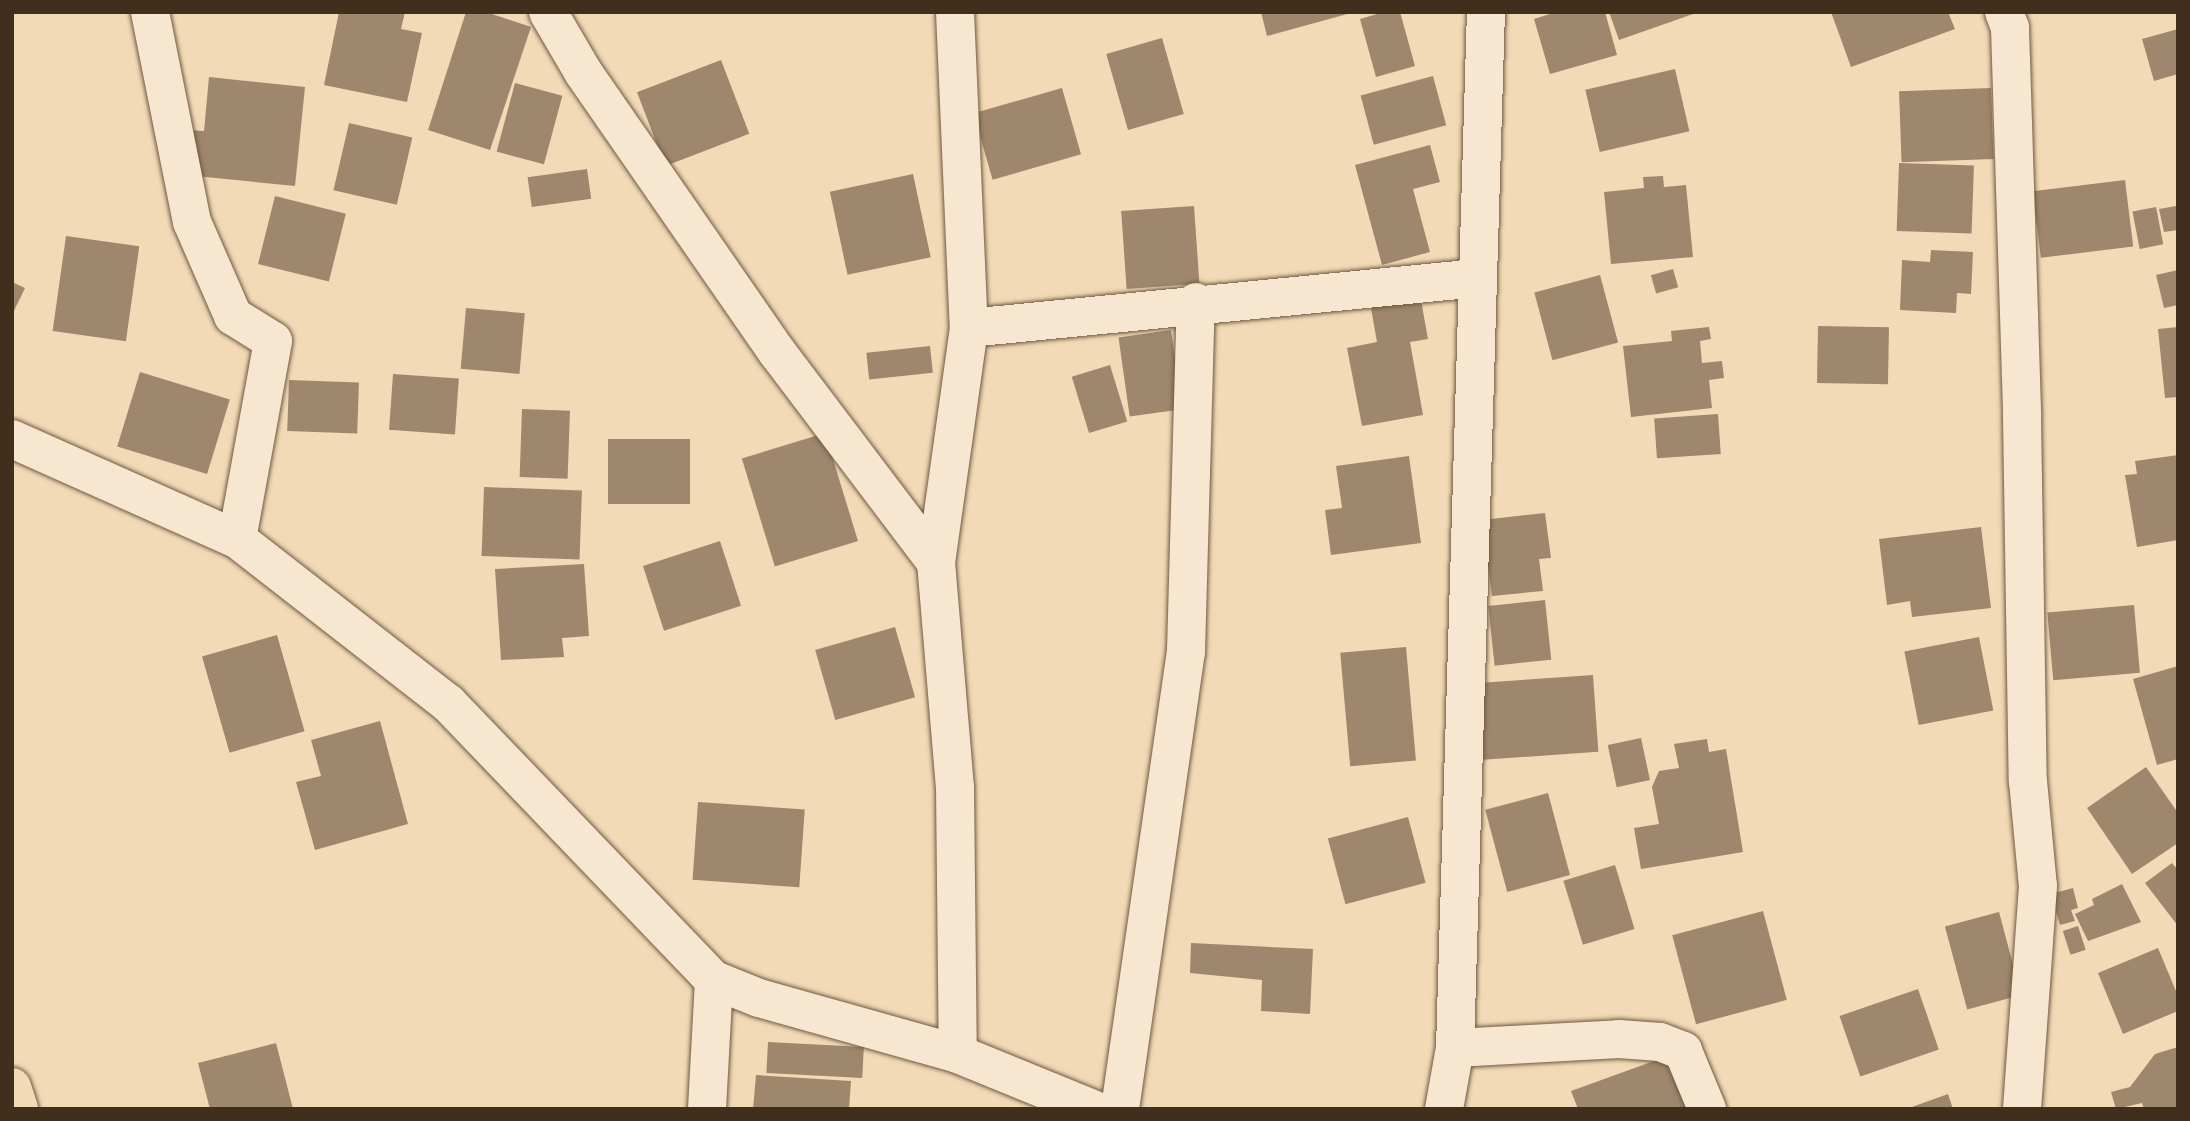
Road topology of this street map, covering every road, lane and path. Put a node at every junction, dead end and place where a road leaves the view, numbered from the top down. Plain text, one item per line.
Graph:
1 (150, 12) edge
2 (548, 12) edge
3 (955, 12) edge
4 (1486, 12) edge
5 (2004, 12) edge
6 (1478, 278) junction
7 (1196, 302) junction
8 (969, 328) junction
9 (12, 439) edge
10 (237, 539) junction
11 (936, 562) junction
12 (714, 980) junction
13 (1455, 1048) junction
14 (958, 1054) junction
15 (12, 1087) edge
16 (19, 1109) edge
17 (708, 1109) edge
18 (1093, 1109) edge
19 (1120, 1109) edge
20 (1444, 1109) edge
21 (1707, 1109) edge
22 (2022, 1109) edge

1 - 10 street
2 - 11 street
3 - 8 street
4 - 6 street
5 - 22 street
6 - 7 street
6 - 13 street
7 - 8 street
7 - 19 street
8 - 11 street
9 - 10 street
10 - 12 street
11 - 14 street
12 - 14 street
12 - 17 street
13 - 20 street
13 - 21 street
14 - 18 street
15 - 16 highway

